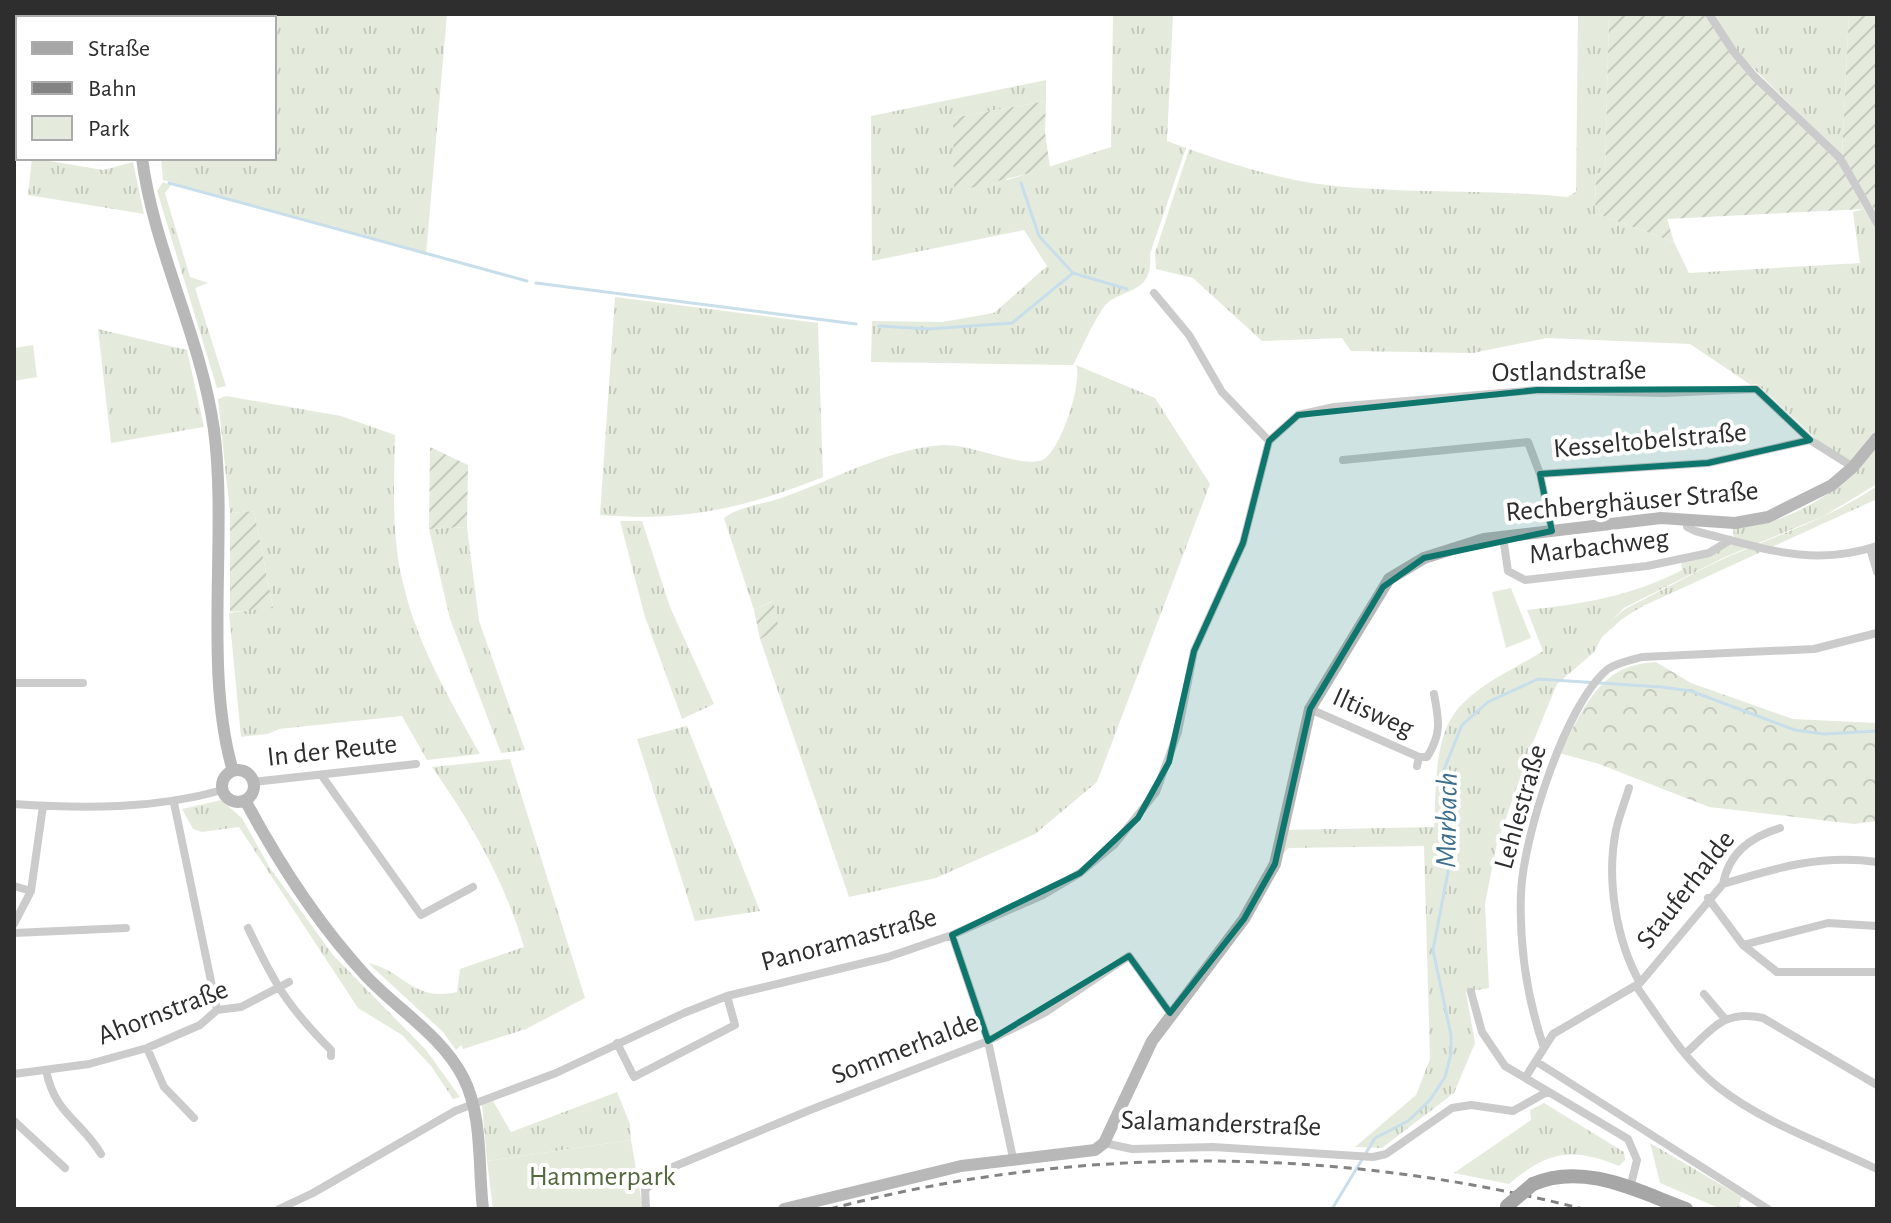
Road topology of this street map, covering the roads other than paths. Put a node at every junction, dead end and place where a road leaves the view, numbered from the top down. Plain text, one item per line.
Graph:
1 (1709, 14) edge
2 (142, 160) edge
3 (1877, 223) edge
4 (1154, 293) dead end
5 (1877, 438) edge
6 (1810, 440) junction
7 (1269, 441) junction
8 (1343, 460) dead end
9 (1853, 467) junction
10 (1540, 474) junction
11 (1687, 519) junction
12 (1552, 531) junction
13 (1503, 537) junction
14 (1730, 540) junction
15 (1873, 547) edge
16 (1877, 572) edge
17 (1877, 633) edge
18 (14, 683) edge
19 (83, 683) dead end
20 (1434, 694) dead end
21 (1310, 709) junction
22 (416, 764) dead end
23 (233, 771) junction
24 (322, 776) junction
25 (253, 782) junction
26 (1629, 788) dead end
27 (223, 790) junction
28 (245, 800) junction
29 (174, 803) junction
30 (14, 804) edge
31 (43, 806) junction
32 (1780, 828) dead end
33 (1877, 862) edge
34 (1723, 884) junction
35 (14, 886) edge
36 (473, 887) dead end
37 (31, 891) junction
38 (1708, 898) junction
39 (14, 924) edge
40 (1877, 926) edge
41 (126, 928) dead end
42 (248, 928) dead end
43 (14, 933) edge
44 (952, 935) junction
45 (1743, 945) junction
46 (1877, 972) edge
47 (289, 982) dead end
48 (1638, 985) junction
49 (276, 988) junction
50 (1471, 992) dead end
51 (1704, 994) dead end
52 (727, 996) junction
53 (217, 1010) junction
54 (1170, 1013) junction
55 (1725, 1019) junction
56 (988, 1041) junction
57 (617, 1043) junction
58 (147, 1048) junction
59 (1544, 1048) junction
60 (1685, 1054) junction
61 (331, 1056) dead end
62 (1537, 1062) junction
63 (46, 1070) junction
64 (14, 1074) edge
65 (1525, 1078) junction
66 (1877, 1085) edge
67 (1547, 1092) junction
68 (474, 1105) junction
69 (194, 1118) dead end
70 (14, 1121) edge
71 (1104, 1143) junction
72 (101, 1154) dead end
73 (1013, 1158) junction
74 (65, 1168) dead end
75 (1877, 1169) edge
76 (1631, 1187) junction
77 (1506, 1208) edge
78 (279, 1209) edge
79 (483, 1209) edge
80 (646, 1209) edge
81 (784, 1209) edge
82 (1686, 1209) edge
83 (1768, 1209) edge

1 - 3 street
2 - 23 street
4 - 7 street
5 - 9 street, Rechberghäuser Straße
6 - 7 street, Ostlandstraße
6 - 9 street, Ostlandstraße
6 - 10 street, Kesseltobelstraße
7 - 44 street, Panoramastraße
8 - 10 street, Kesseltobelstraße
9 - 11 street, Rechberghäuser Straße
10 - 12 street, Kesseltobelstraße
11 - 12 street, Rechberghäuser Straße
11 - 14 street
12 - 13 street, Rechberghäuser Straße
13 - 14 street, Marbachweg
13 - 21 street, Rechberghäuser Straße
14 - 15 street
15 - 16 street
17 - 59 street, Lehlestraße
18 - 19 street
20 - 21 street, Iltisweg
21 - 54 street, Rechberghäuser Straße
22 - 24 street, In der Reute
23 - 25 street
23 - 27 street
24 - 25 street, In der Reute
24 - 36 street
25 - 28 street
26 - 48 street
27 - 28 street
27 - 29 street
28 - 68 street
29 - 31 street
29 - 53 street
30 - 31 street
31 - 37 street
32 - 34 street, Stauferhalde
33 - 34 street
34 - 38 street, Stauferhalde
35 - 37 street
37 - 39 street
38 - 45 street
38 - 48 street, Stauferhalde
40 - 45 street
41 - 43 street
42 - 49 street
44 - 52 street, Panoramastraße
44 - 56 street
45 - 46 street
47 - 49 street, Ahornstraße
48 - 59 street, Stauferhalde
48 - 60 street
49 - 53 street, Ahornstraße
49 - 61 street
50 - 65 street
51 - 55 street
52 - 57 street, Panoramastraße
52 - 57 street
53 - 58 street, Ahornstraße
54 - 56 street, Sommerhalde
54 - 71 street, Rechberghäuser Straße
55 - 60 street
55 - 66 street
56 - 73 street
56 - 80 street, Sommerhalde
57 - 68 street, Panoramastraße
58 - 63 street, Ahornstraße
58 - 69 street
59 - 62 street, Stauferhalde
60 - 75 street
62 - 65 street, Stauferhalde
62 - 83 street
63 - 64 street, Ahornstraße
63 - 72 street
65 - 67 street
67 - 71 street, Salamanderstraße
67 - 76 street
68 - 78 street, Panoramastraße
68 - 79 street
70 - 74 street
71 - 73 street, Salamanderstraße
73 - 81 street, Salamanderstraße
76 - 77 main road, bridge
76 - 82 main road

